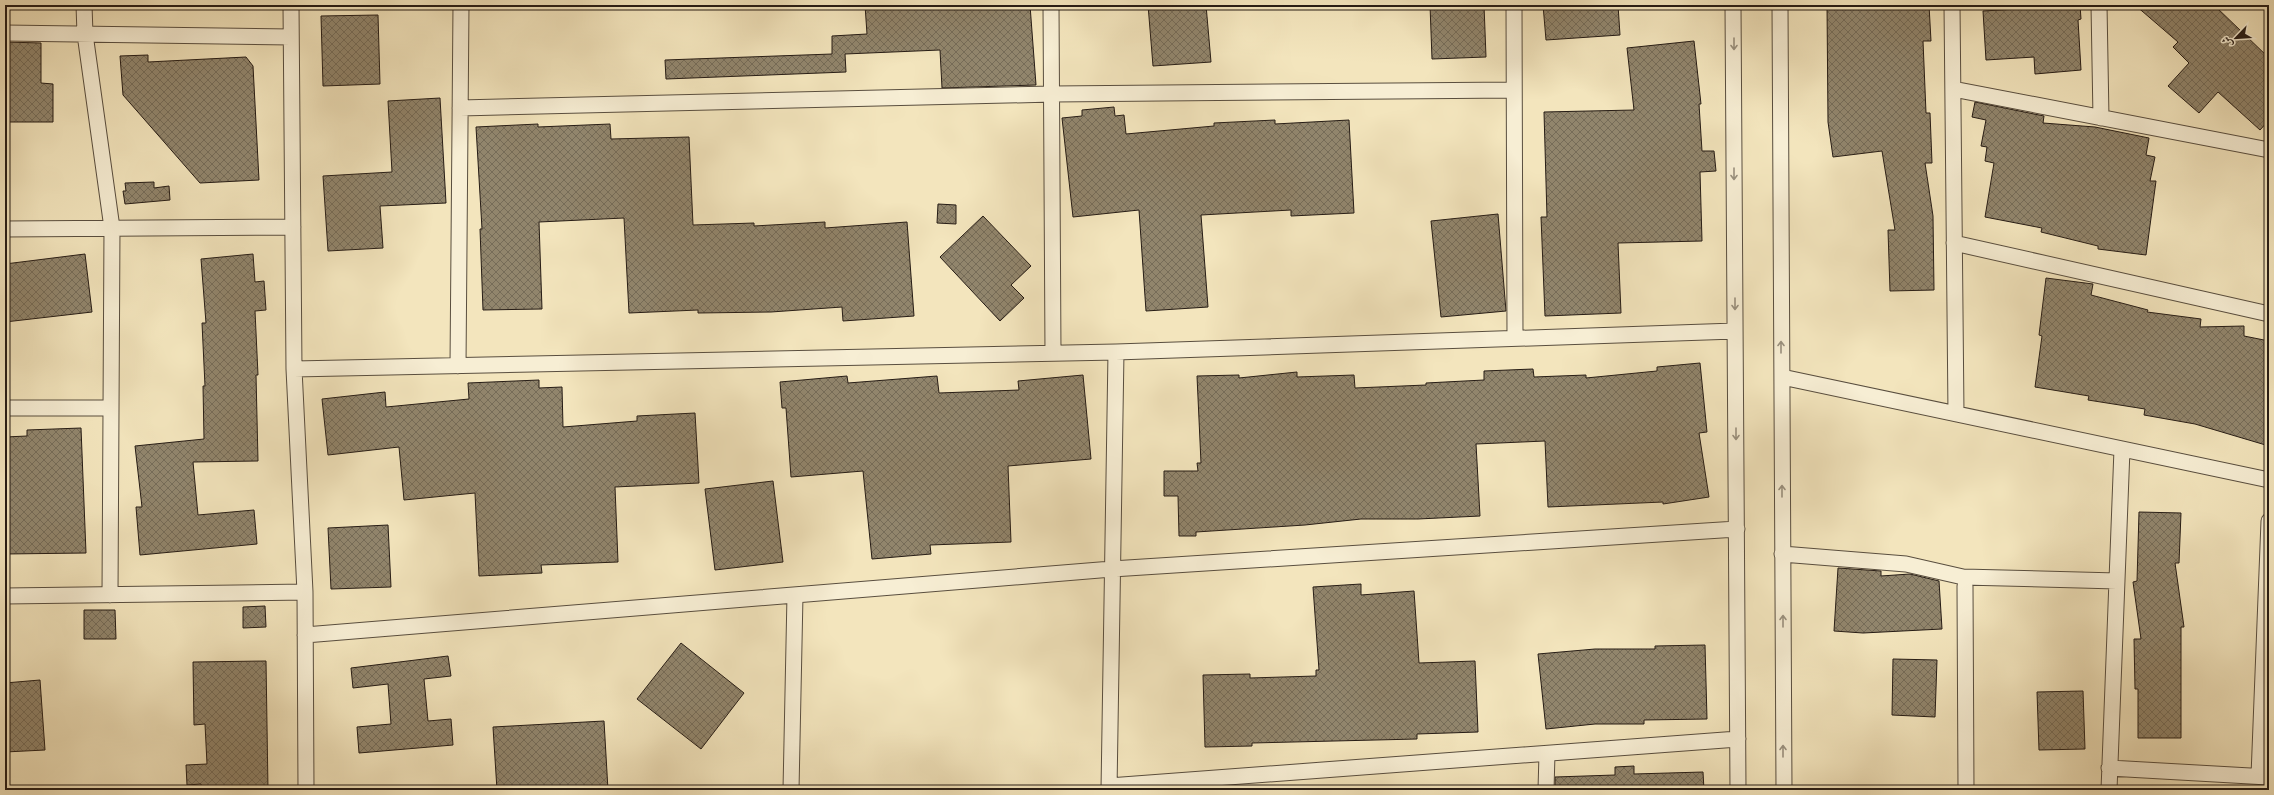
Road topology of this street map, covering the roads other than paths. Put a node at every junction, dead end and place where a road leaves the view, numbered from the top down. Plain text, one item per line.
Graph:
1 (84, 5) edge
2 (291, 5) edge
3 (461, 5) edge
4 (1051, 5) edge
5 (1514, 5) edge
6 (1733, 5) edge
7 (1780, 5) edge
8 (1952, 5) edge
9 (2099, 5) edge
10 (5, 33) edge
11 (84, 34) junction
12 (291, 37) junction
13 (1953, 89) junction
14 (1514, 90) junction
15 (1053, 94) junction
16 (460, 108) junction
17 (2101, 118) junction
18 (2269, 150) edge
19 (293, 227) junction
20 (112, 228) junction
21 (5, 229) edge
22 (1954, 243) junction
23 (2269, 314) edge
24 (1735, 331) junction
25 (1515, 338) junction
26 (1116, 352) junction
27 (1053, 353) junction
28 (458, 366) junction
29 (294, 369) junction
30 (1782, 377) junction
31 (5, 408) edge
32 (111, 408) junction
33 (1956, 414) junction
34 (2122, 449) junction
35 (2269, 480) edge
36 (2269, 521) edge
37 (1737, 529) junction
38 (1782, 554) junction
39 (1112, 569) junction
40 (2117, 581) junction
41 (1965, 586) dead end
42 (305, 592) junction
43 (110, 595) junction
44 (795, 595) junction
45 (5, 596) edge
46 (305, 635) junction
47 (1738, 739) junction
48 (1547, 754) junction
49 (2109, 768) junction
50 (2264, 776) edge
51 (1109, 788) edge
52 (306, 790) edge
53 (791, 790) edge
54 (1546, 790) edge
55 (1738, 790) edge
56 (1784, 790) edge
57 (1966, 790) edge
58 (2108, 790) edge

1 - 11 street
2 - 12 street
3 - 16 street
4 - 15 street
5 - 14 street
6 -> 24 street
30 -> 7 street
8 - 13 street
9 - 17 street
10 - 11 street
11 - 12 street
11 - 20 street
12 - 19 street
13 - 17 street
13 - 22 street
14 - 15 street
14 - 25 street
15 - 16 street
15 - 27 street
16 - 28 street
17 - 18 street
19 - 20 street
19 - 29 street
20 - 21 street
20 - 32 street
22 - 23 street
22 - 33 street
24 - 25 street
24 -> 37 street
25 - 26 street
26 - 27 street
26 - 39 street
27 - 28 street
28 - 29 street
29 - 42 street
30 - 33 street
38 -> 30 street
31 - 32 street
32 - 43 street
33 - 34 street
34 - 35 street
34 - 40 street
36 - 50 street
37 - 39 street
37 - 47 street
38 - 40 street
56 -> 38 street
39 - 44 street
39 - 51 street
40 - 49 street
41 - 57 street
42 - 43 street
42 - 46 street
43 - 45 street
44 - 46 street
44 - 53 street
46 - 52 street
47 - 48 street
47 - 55 street
48 - 51 street
48 - 54 street
49 - 50 street
49 - 58 street

